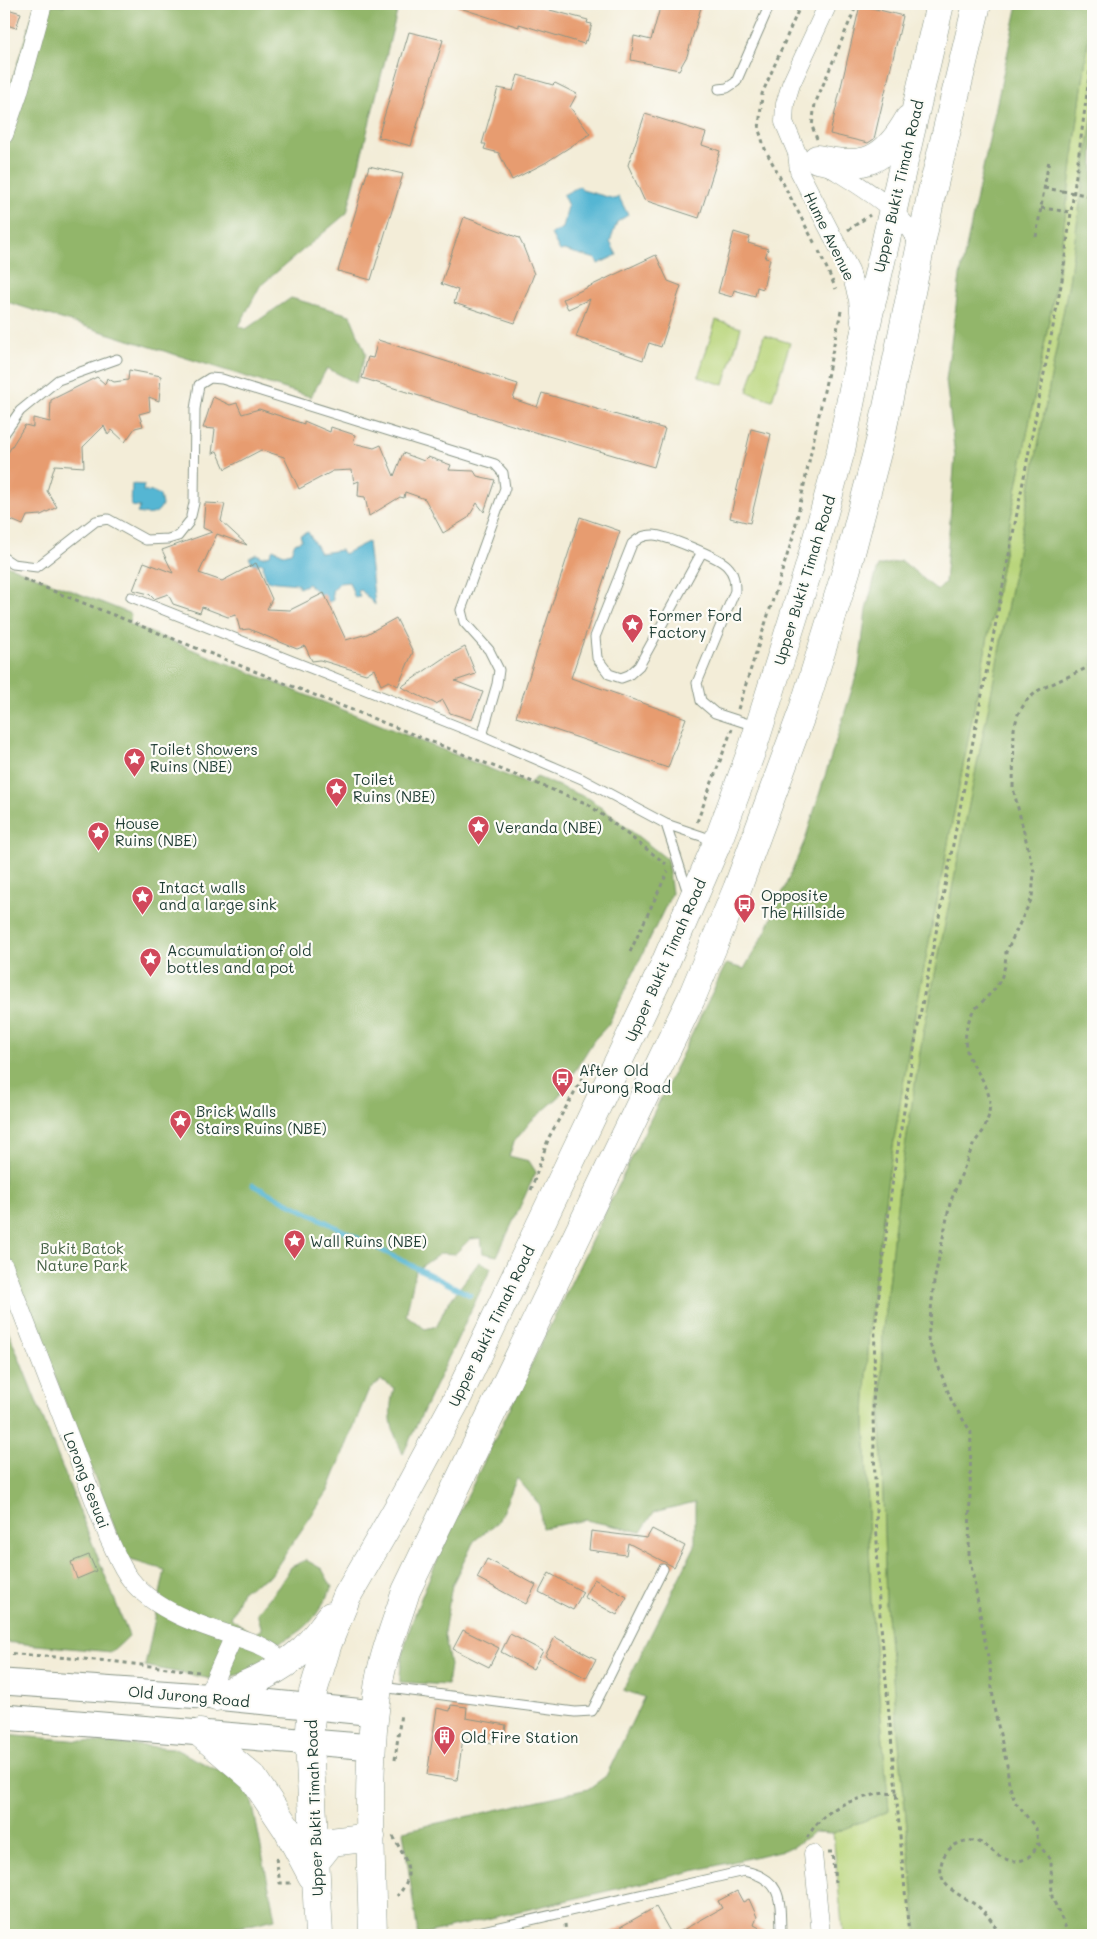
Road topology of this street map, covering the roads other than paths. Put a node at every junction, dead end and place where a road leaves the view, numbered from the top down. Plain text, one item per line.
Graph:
1 (44, 4) edge
2 (770, 4) edge
3 (828, 4) edge
4 (940, 4) edge
5 (976, 4) edge
6 (967, 44) junction
7 (926, 71) junction
8 (719, 89) dead end
9 (915, 110) junction
10 (4, 135) edge
11 (811, 151) junction
12 (892, 210) junction
13 (920, 246) junction
14 (862, 349) junction
15 (117, 359) dead end
16 (4, 434) edge
17 (880, 441) junction
18 (832, 486) junction
19 (702, 552) junction
20 (4, 558) edge
21 (131, 598) dead end
22 (802, 713) junction
23 (749, 731) junction
24 (482, 736) junction
25 (666, 824) junction
26 (706, 837) junction
27 (692, 902) junction
28 (536, 1207) junction
29 (589, 1210) junction
30 (4, 1266) edge
31 (662, 1569) dead end
32 (347, 1596) junction
33 (234, 1636) junction
34 (284, 1664) junction
35 (4, 1682) edge
36 (378, 1686) junction
37 (213, 1689) junction
38 (311, 1707) junction
39 (388, 1713) junction
40 (4, 1717) edge
41 (200, 1733) junction
42 (309, 1742) junction
43 (372, 1747) junction
44 (382, 1836) junction
45 (810, 1847) road end
46 (310, 1876) junction
47 (319, 1935) edge
48 (373, 1935) edge
49 (465, 1935) edge
50 (781, 1935) edge
51 (821, 1935) edge

1 - 10 street
2 - 8 lane
3 - 11 street, Hume Avenue
4 - 7 highway, Upper Bukit Timah Road
5 - 6 highway
6 - 7 highway
6 - 13 highway
7 - 9 highway, Upper Bukit Timah Road
9 - 11 highway
9 - 12 highway, Upper Bukit Timah Road
11 - 12 street
11 - 14 street, Hume Avenue
12 - 13 street
12 - 14 highway, Upper Bukit Timah Road
13 - 17 highway
14 - 18 highway, Upper Bukit Timah Road
15 - 16 lane
17 - 18 highway
17 - 22 highway
18 - 23 highway, Upper Bukit Timah Road
19 - 19 lane
19 - 23 lane
20 - 24 lane
21 - 24 lane
22 - 23 highway
22 - 29 highway
23 - 26 highway, Upper Bukit Timah Road
24 - 25 lane
25 - 26 lane
25 - 27 lane
26 - 27 highway, Upper Bukit Timah Road
27 - 28 highway, Upper Bukit Timah Road
28 - 29 highway
28 - 32 highway, Upper Bukit Timah Road
29 - 36 highway
30 - 33 street, Lorong Sesuai
31 - 36 lane
32 - 34 highway
32 - 38 highway, Upper Bukit Timah Road
33 - 34 street, Lorong Sesuai
33 - 37 street
34 - 37 highway
35 - 37 main road, Old Jurong Road
36 - 39 highway
37 - 38 main road, Old Jurong Road
38 - 39 main road, Old Jurong Road
38 - 42 highway, Upper Bukit Timah Road
39 - 43 highway
40 - 41 main road
41 - 42 main road
41 - 46 highway
42 - 43 main road
42 - 46 highway, Upper Bukit Timah Road
43 - 44 highway
44 - 46 highway
44 - 48 highway
45 - 51 street
46 - 47 highway, Upper Bukit Timah Road
49 - 50 lane

